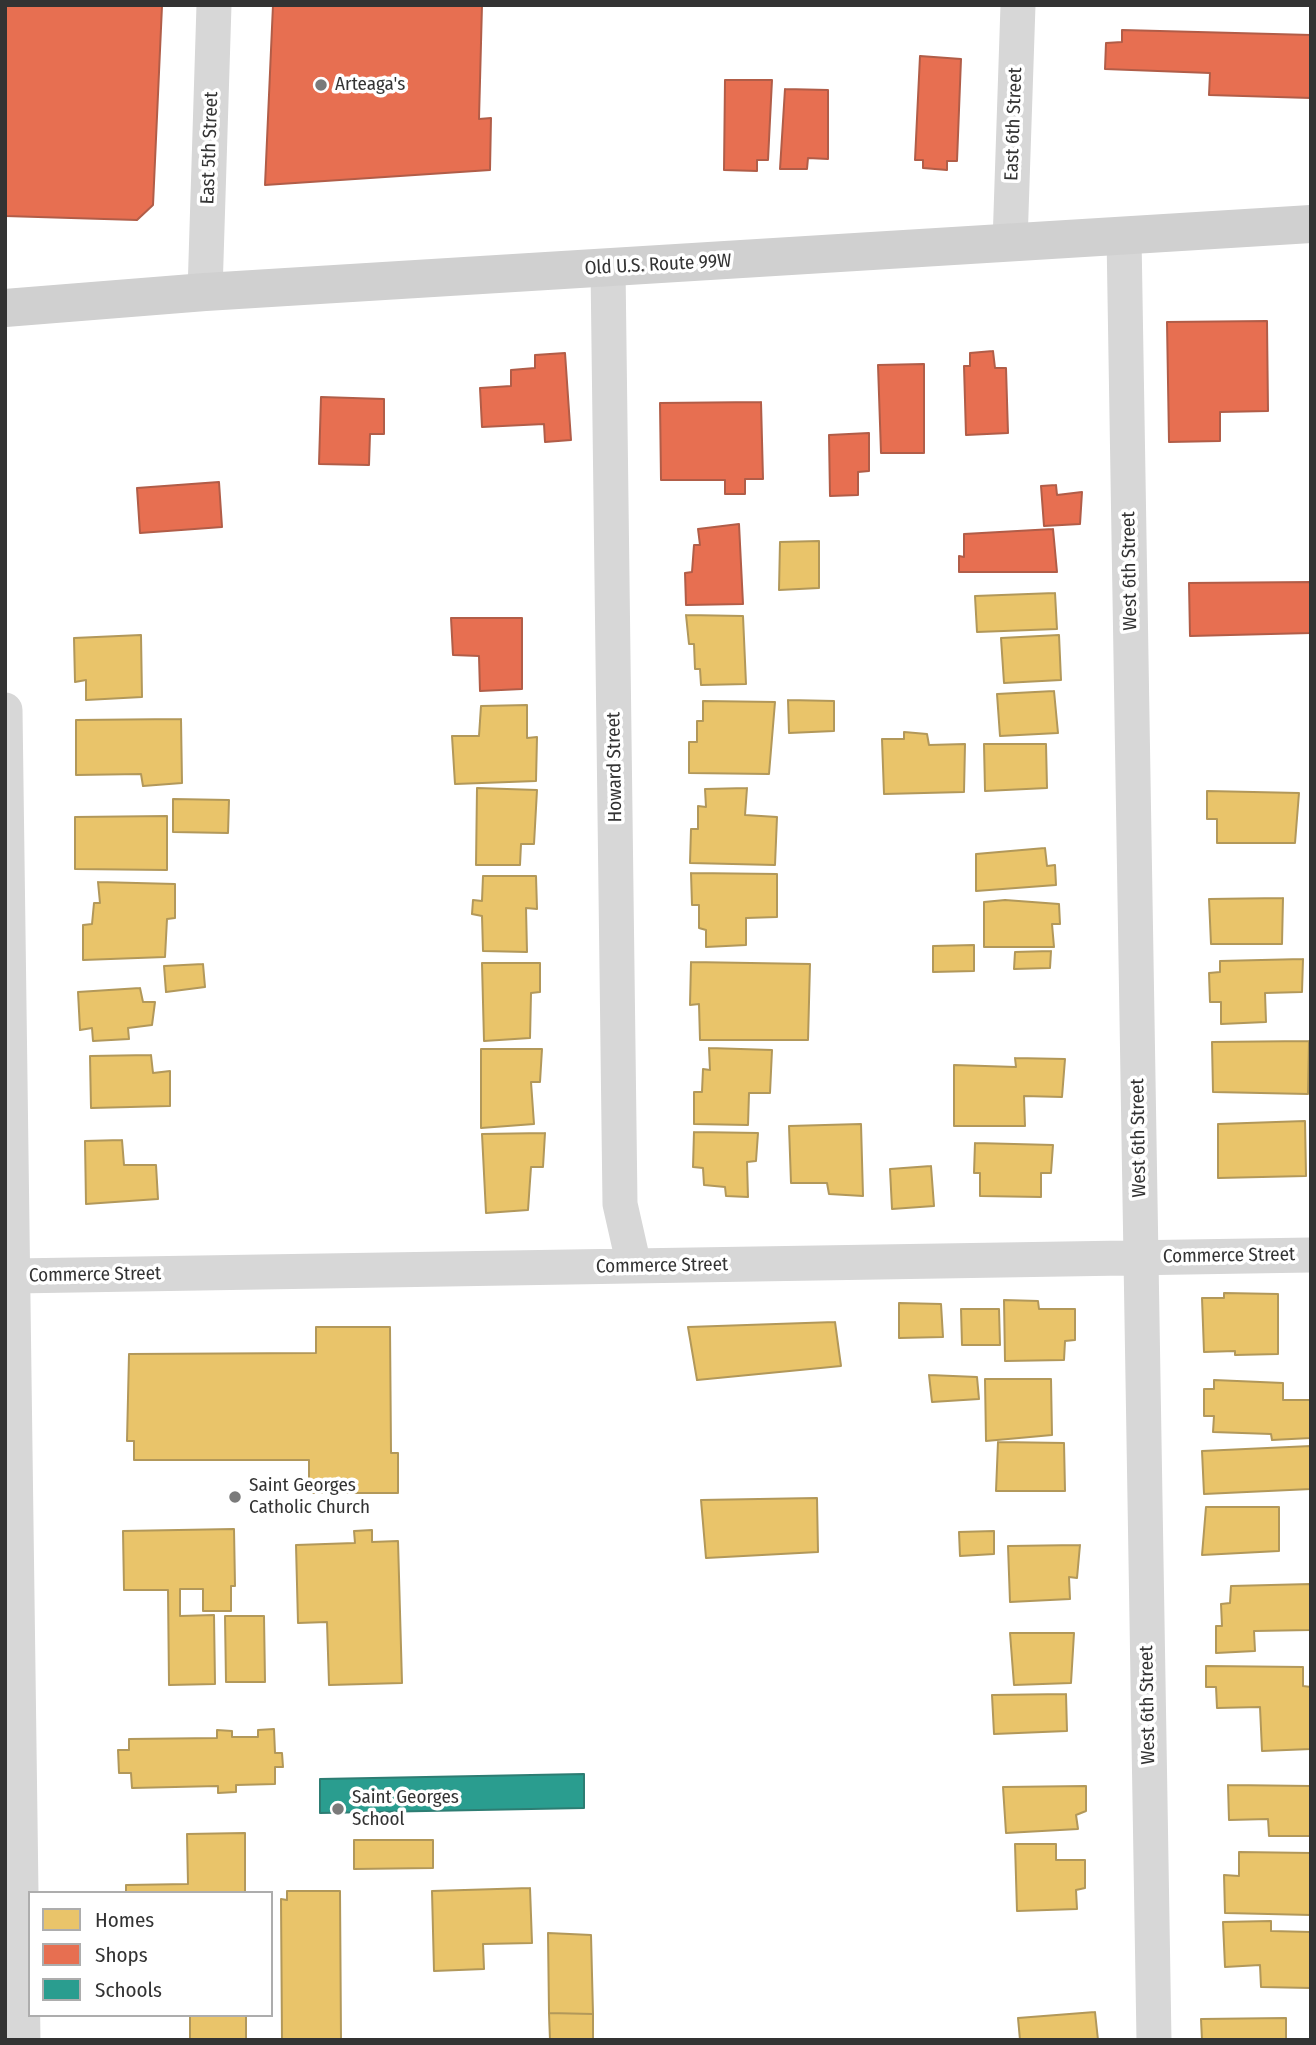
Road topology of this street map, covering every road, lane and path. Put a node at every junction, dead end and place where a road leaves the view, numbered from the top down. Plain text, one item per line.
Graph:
1 (214, 5) edge
2 (1018, 5) edge
3 (1311, 224) edge
4 (1124, 236) junction
5 (1010, 243) junction
6 (608, 267) junction
7 (205, 292) junction
8 (5, 308) edge
9 (5, 710) edge
10 (1311, 1255) edge
11 (1141, 1258) junction
12 (634, 1266) junction
13 (14, 1276) junction
14 (23, 2040) edge
15 (1154, 2040) edge

1 - 7 street, East 5th Street
2 - 5 street, East 6th Street
3 - 4 main road, Old U.S. Route 99W
4 - 5 main road, Old U.S. Route 99W
4 - 11 street, West 6th Street
5 - 6 main road, Old U.S. Route 99W
6 - 7 main road, Old U.S. Route 99W
6 - 12 street, Howard Street
7 - 8 main road, Old U.S. Route 99W
9 - 13 street
10 - 11 street, Commerce Street
11 - 12 street, Commerce Street
11 - 15 street, West 6th Street
12 - 13 street, Commerce Street
13 - 14 street

